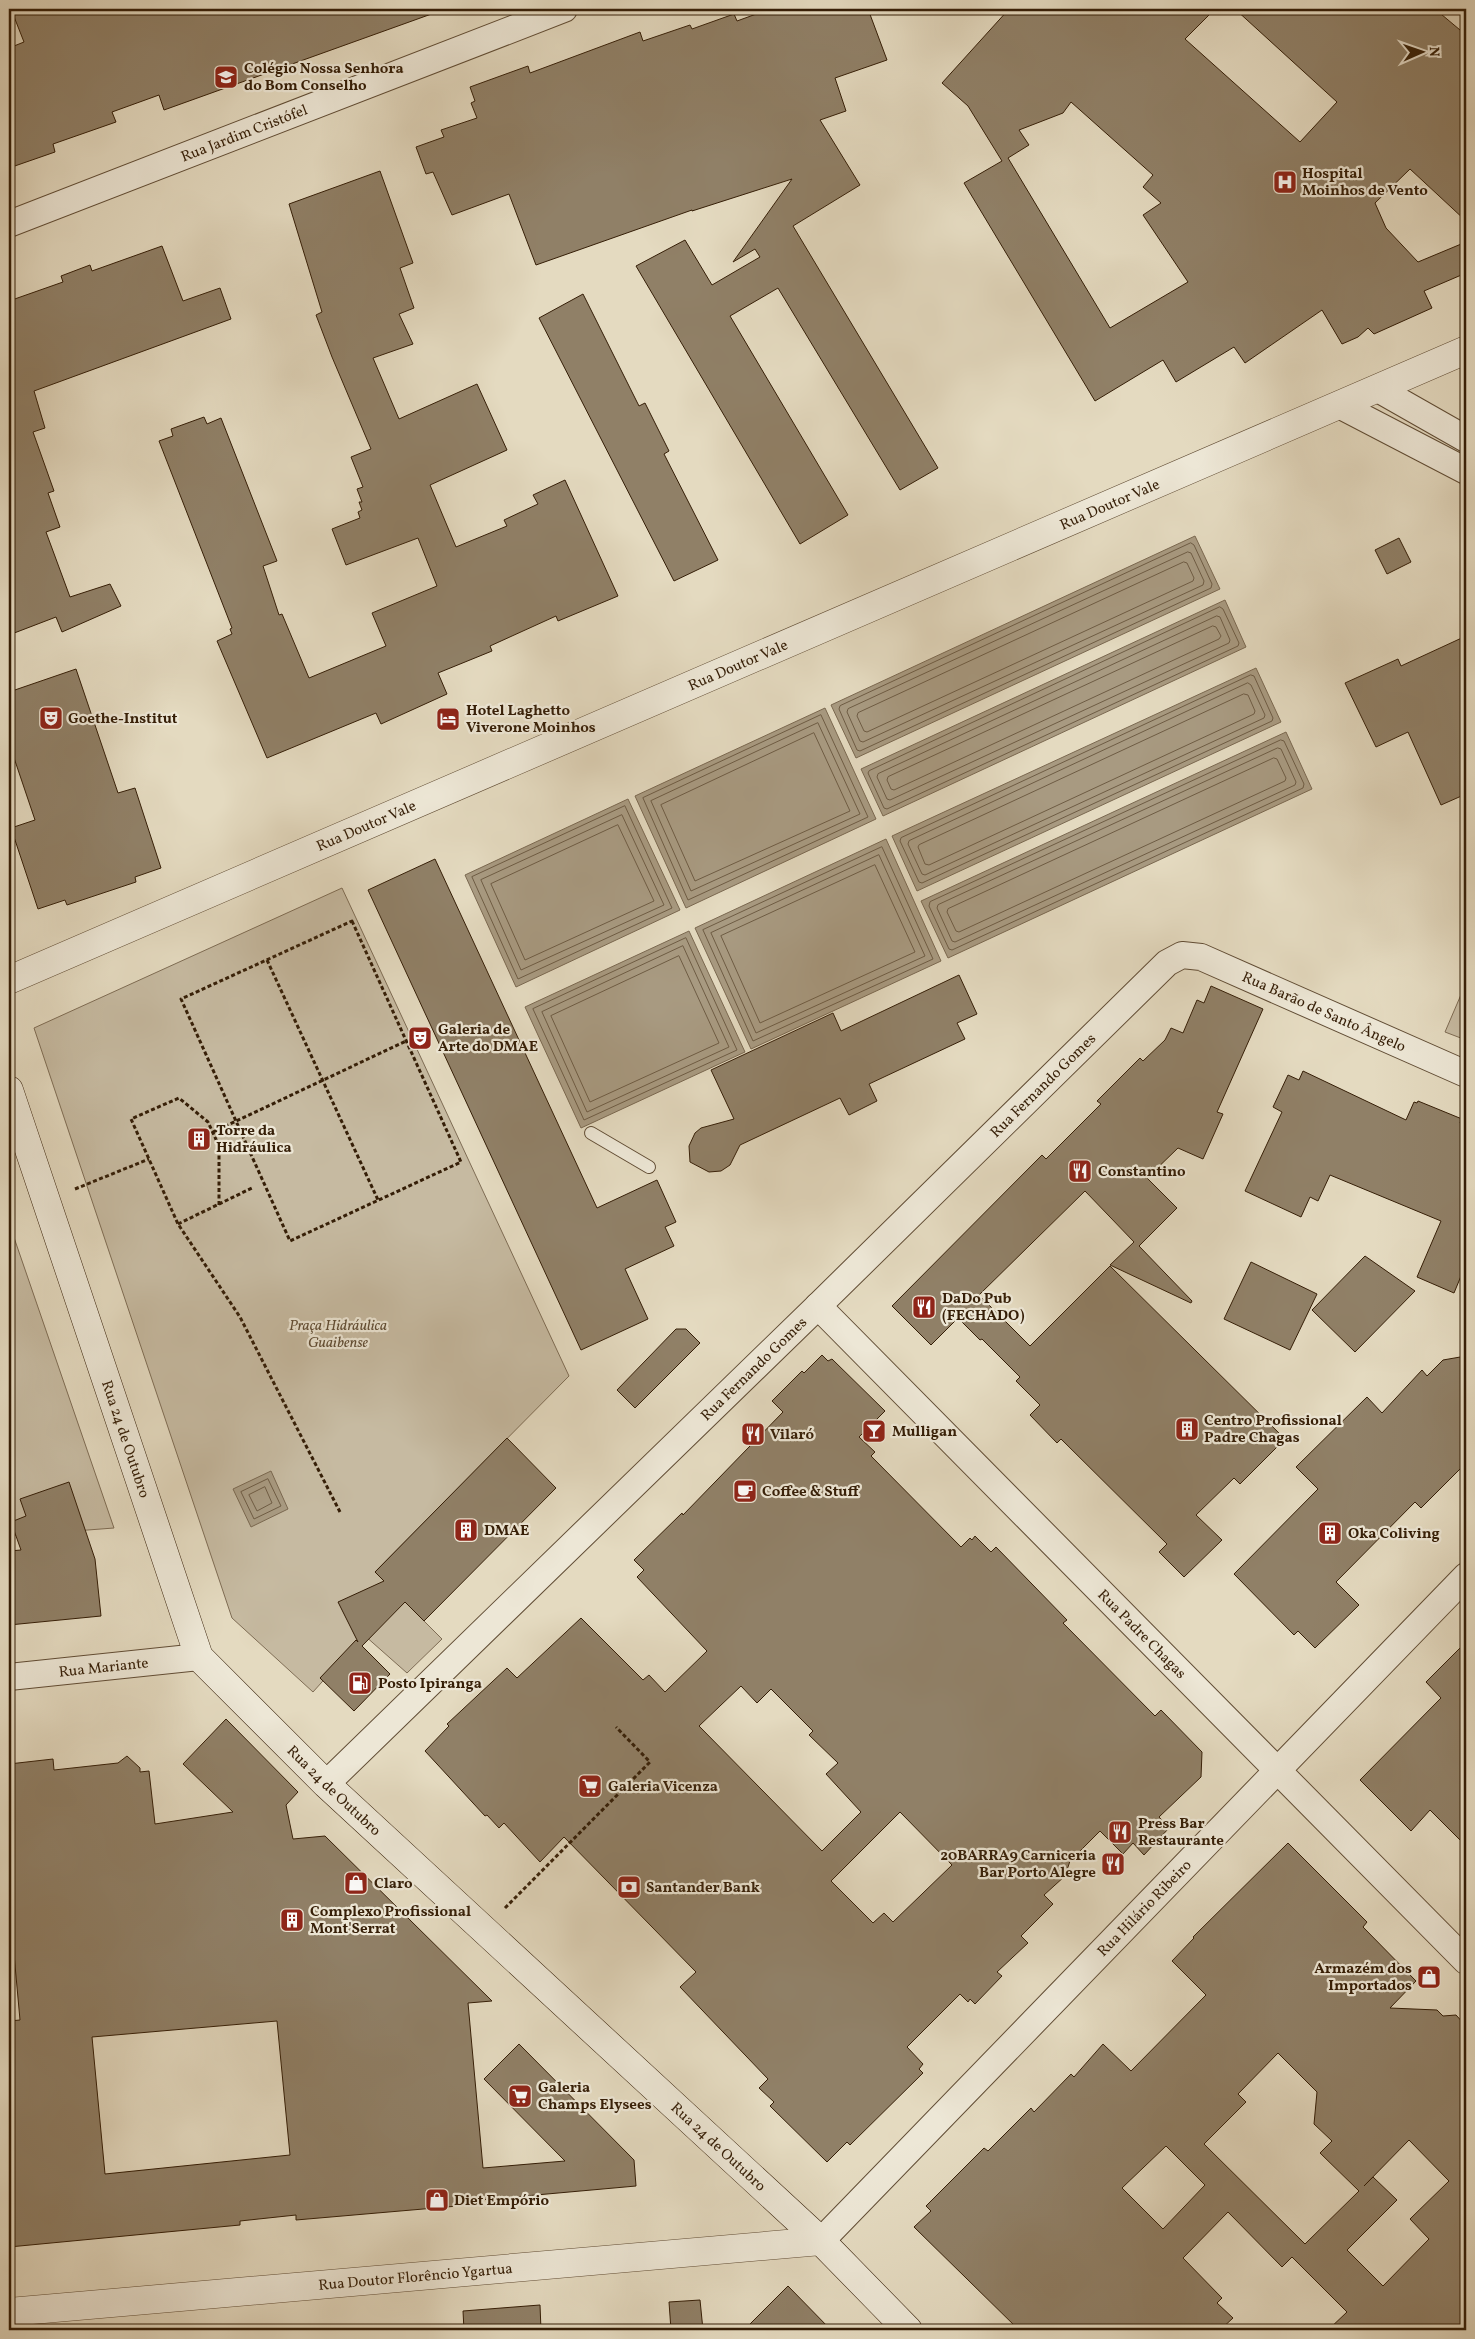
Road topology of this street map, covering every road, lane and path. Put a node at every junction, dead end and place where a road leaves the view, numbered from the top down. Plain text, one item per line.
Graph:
1 (564, 9) edge
2 (9, 224) edge
3 (1466, 350) edge
4 (1378, 389) junction
5 (1339, 405) junction
6 (1466, 439) edge
7 (1466, 471) edge
8 (1182, 955) joint
9 (268, 960) junction
10 (9, 980) edge
11 (406, 1041) junction
12 (1466, 1074) edge
13 (323, 1080) junction
14 (9, 1090) edge
15 (236, 1121) junction
16 (213, 1132) junction
17 (591, 1133) dead end
18 (149, 1159) junction
19 (649, 1167) dead end
20 (252, 1188) dead end
21 (378, 1200) junction
22 (46, 1202) junction
23 (219, 1205) junction
24 (178, 1224) junction
25 (818, 1306) junction
26 (340, 1512) dead end
27 (1466, 1576) edge
28 (199, 1657) junction
29 (9, 1678) edge
30 (616, 1726) dead end
31 (1277, 1770) junction
32 (326, 1784) junction
33 (483, 1929) junction
34 (1466, 1961) edge
35 (821, 2240) junction
36 (9, 2312) edge
37 (908, 2330) edge

1 - 2 street, Rua Jardim Cristófel
3 - 4 street, Rua Doutor Vale
4 - 5 street, Rua Doutor Vale
4 - 6 street
5 - 7 street
5 - 10 street, Rua Doutor Vale
8 - 12 street, Rua Barão de Santo Ângelo
8 - 25 street, Rua Fernando Gomes
9 - 11 path
9 - 13 path
9 - 15 path
11 - 13 path
11 - 21 path
13 - 15 path
13 - 21 path
14 - 22 street, Rua 24 de Outubro
15 - 16 path
15 - 21 path
16 - 18 path
16 - 23 path
17 - 19 lane
18 - 22 path
18 - 24 path
20 - 23 path
22 - 28 street, Rua 24 de Outubro
23 - 24 path
24 - 26 path
25 - 31 street, Rua Padre Chagas
25 - 32 street, Rua Fernando Gomes
27 - 31 street, Rua Hilário Ribeiro
28 - 29 street, Rua Mariante
28 - 32 street, Rua 24 de Outubro
30 - 33 path
31 - 34 street, Rua Padre Chagas
31 - 35 street, Rua Hilário Ribeiro
32 - 33 street, Rua 24 de Outubro
33 - 35 street, Rua 24 de Outubro
35 - 36 street, Rua Doutor Florêncio Ygartua
35 - 37 street, Rua 24 de Outubro

